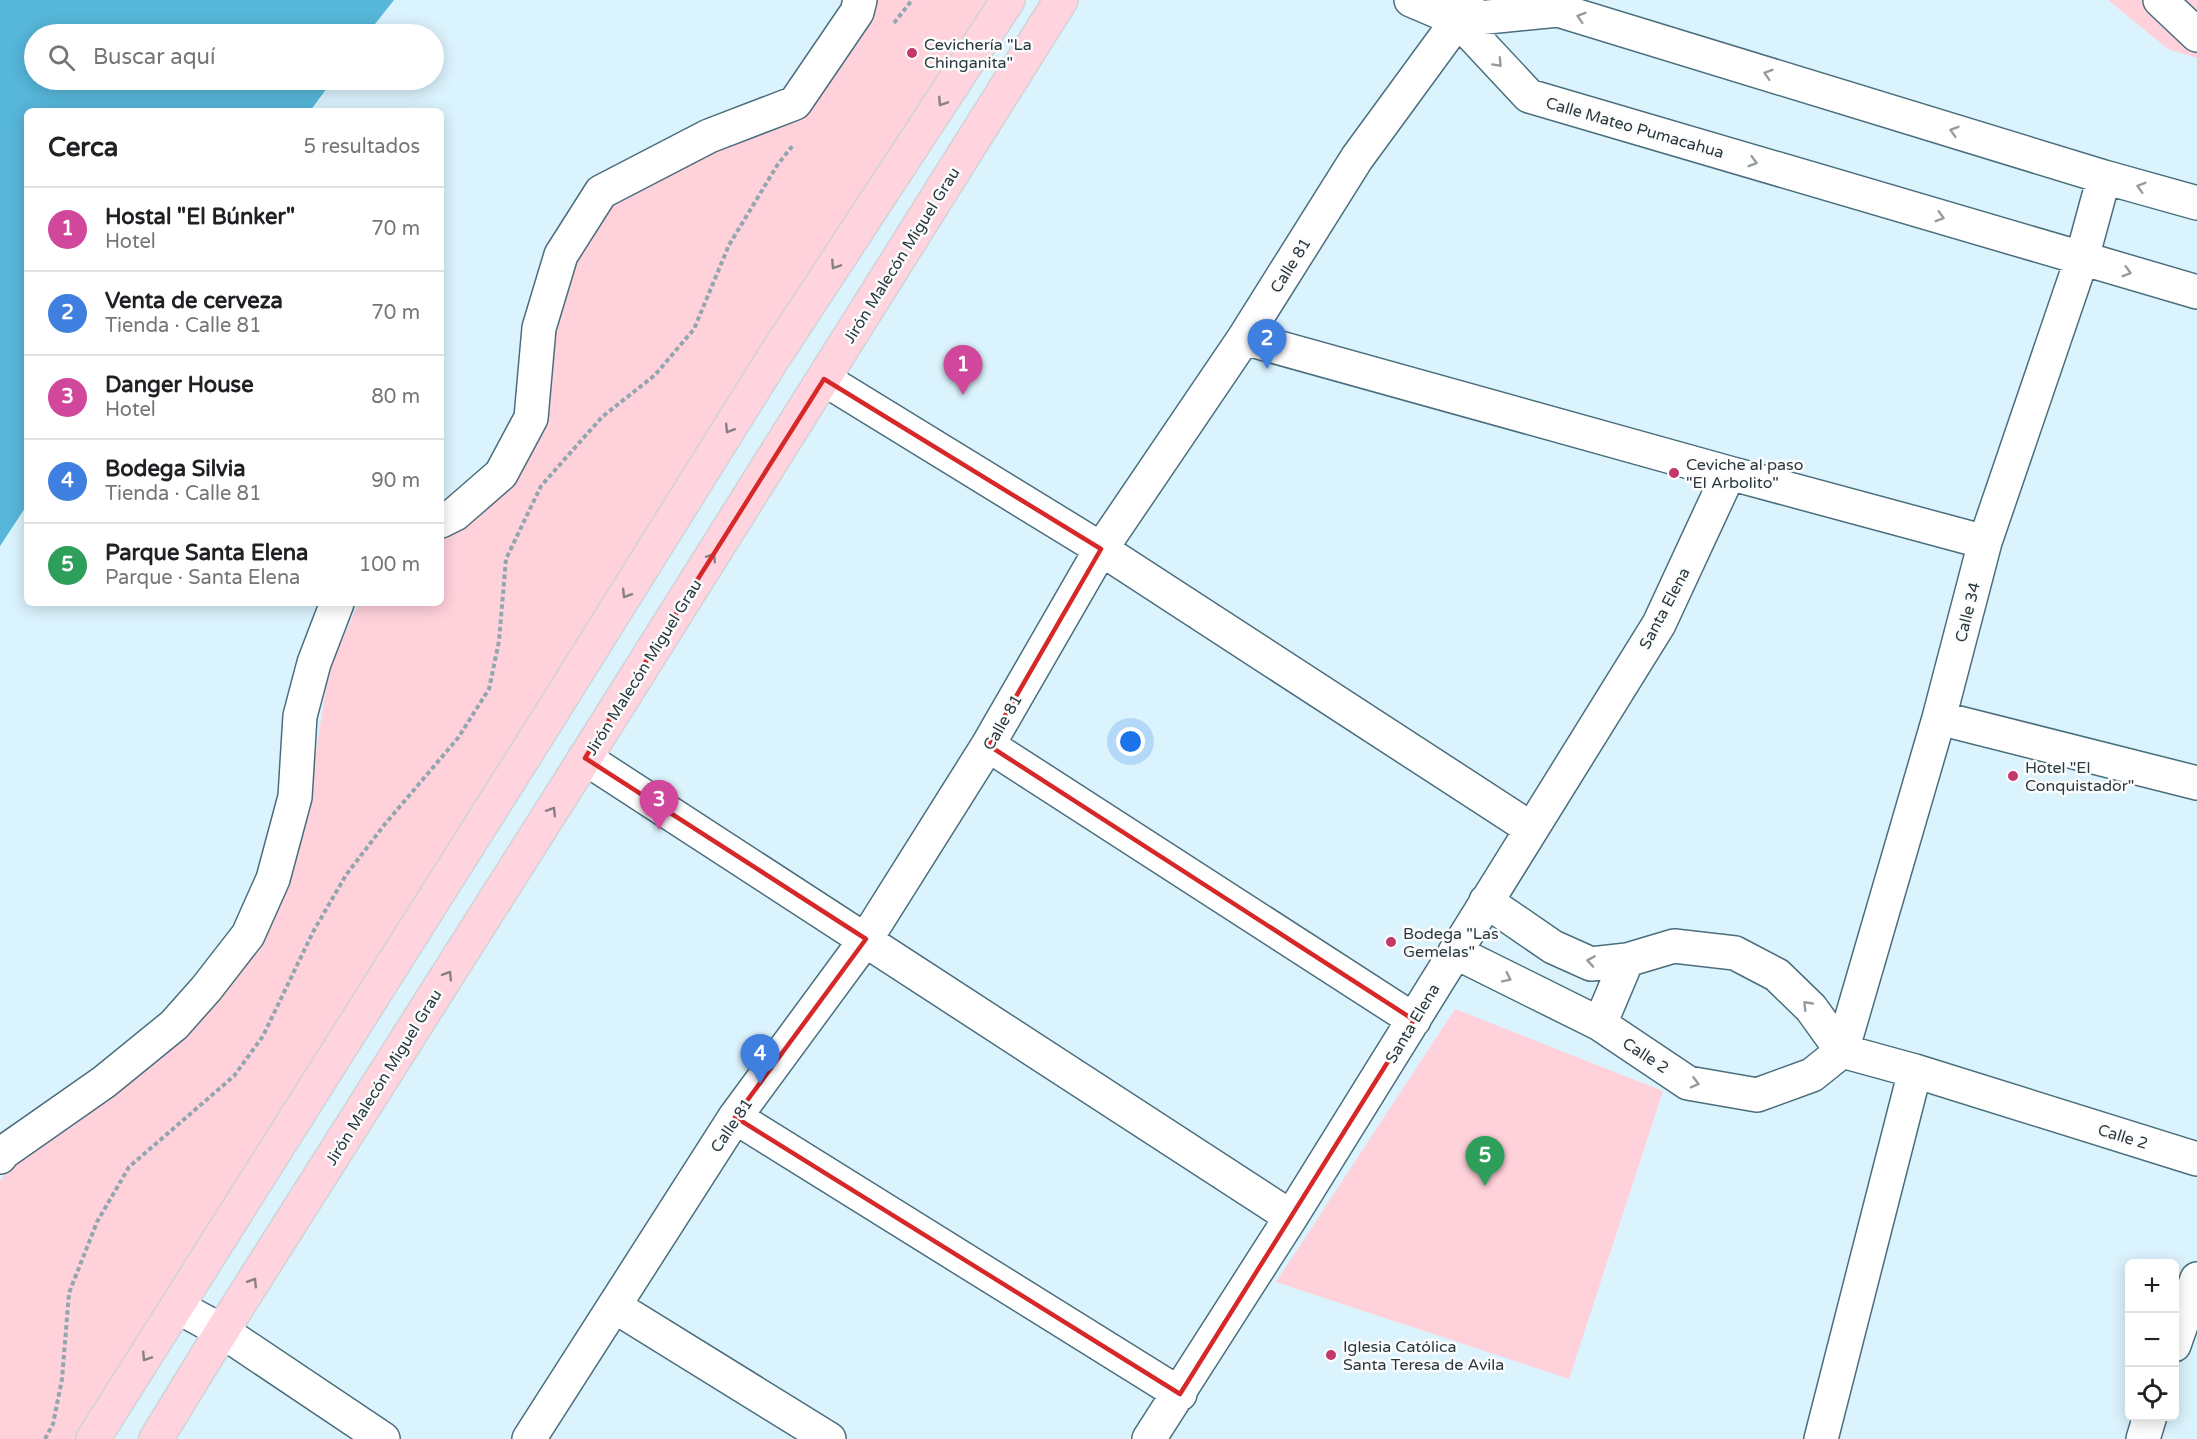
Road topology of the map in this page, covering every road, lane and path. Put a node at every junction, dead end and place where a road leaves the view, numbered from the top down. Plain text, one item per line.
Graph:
1 (860, 0) edge
2 (912, 0) edge
3 (1008, 0) edge
4 (1061, 0) edge
5 (1412, 0) edge
6 (2160, 0) edge
7 (1462, 10) edge
8 (891, 26) dead end
9 (2197, 35) edge
10 (799, 138) dead end
11 (2104, 177) junction
12 (2197, 202) edge
13 (2082, 258) junction
14 (2197, 292) edge
15 (1244, 338) junction
16 (824, 379) junction
17 (1729, 473) junction
18 (444, 520) edge
19 (1985, 542) junction
20 (1101, 549) junction
21 (336, 606) edge
22 (1939, 718) junction
23 (988, 745) junction
24 (585, 758) junction
25 (2197, 783) edge
26 (1530, 828) junction
27 (1486, 901) junction
28 (866, 939) junction
29 (1455, 952) junction
30 (1627, 960) junction
31 (1414, 1020) junction
32 (1600, 1024) junction
33 (1842, 1052) junction
34 (1915, 1071) junction
35 (735, 1117) junction
36 (0, 1157) edge
37 (2197, 1159) edge
38 (1291, 1217) junction
39 (2197, 1279) edge
40 (614, 1306) junction
41 (178, 1307) junction
42 (222, 1331) junction
43 (2179, 1334) edge
44 (1180, 1394) junction
45 (2148, 1421) edge
46 (45, 1439) edge
47 (93, 1439) edge
48 (156, 1439) edge
49 (383, 1439) edge
50 (529, 1439) edge
51 (829, 1439) edge
52 (1149, 1439) edge
53 (1821, 1439) edge
54 (2143, 1439) edge

1 - 18 street
2 - 8 path
3 -> 41 main road
4 - 16 main road, Jirón Malecón Miguel Grau
5 - 7 street
6 - 9 street
11 -> 7 street
7 -> 13 street, Calle Mateo Pumacahua
7 - 15 street, Calle 81
10 - 46 path
12 -> 11 street
11 - 13 street, Calle 34
13 -> 14 street, Calle Mateo Pumacahua
13 - 19 street, Calle 34
15 - 17 street
15 - 20 street, Calle 81
16 - 20 street
24 -> 16 main road, Jirón Malecón Miguel Grau
17 - 19 street
17 - 26 street, Santa Elena
19 - 22 street, Calle 34
20 - 23 street, Calle 81
20 - 26 street
21 - 36 street
22 - 25 street
22 - 33 street, Calle 34
23 - 28 street, Calle 81
23 - 31 street
24 - 28 street
42 -> 24 main road, Jirón Malecón Miguel Grau
26 - 27 street, Santa Elena
27 - 29 street, Santa Elena
30 -> 27 street
28 - 35 street, Calle 81
28 - 38 street
29 - 31 street, Santa Elena
29 -> 32 street, Calle 2
30 - 32 street
33 -> 30 street
31 - 38 street, Santa Elena
32 -> 33 street, Calle 2
33 - 34 street, Calle 2
34 - 37 street, Calle 2
34 - 53 street
35 - 40 street, Calle 81
35 - 44 street
38 - 44 street, Santa Elena
39 - 43 street
40 - 50 street, Calle 81
40 - 51 street
41 - 42 street
41 -> 47 main road
42 - 48 main road, Jirón Malecón Miguel Grau
42 - 49 street
44 - 52 street, Santa Elena
45 - 54 street

